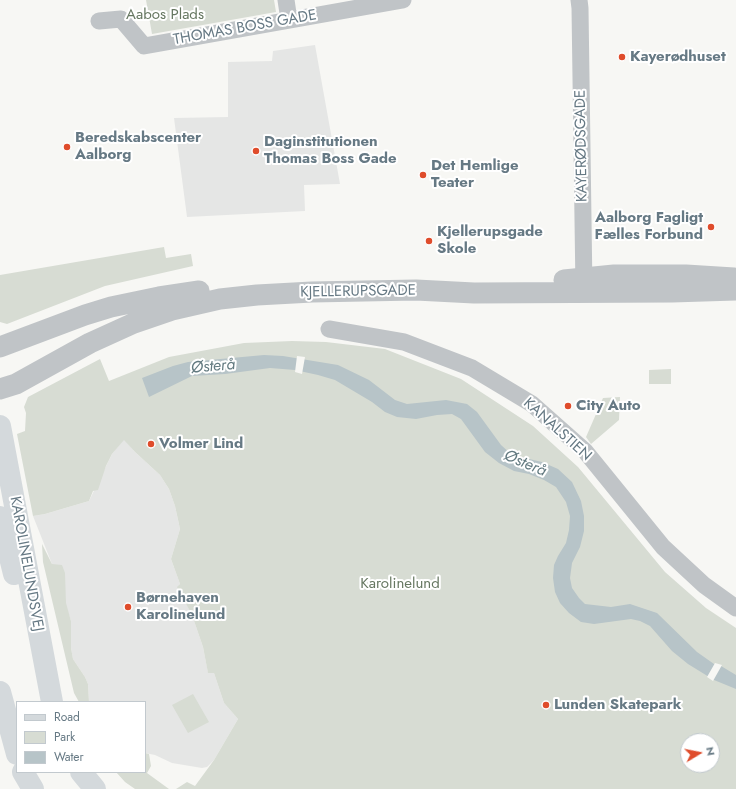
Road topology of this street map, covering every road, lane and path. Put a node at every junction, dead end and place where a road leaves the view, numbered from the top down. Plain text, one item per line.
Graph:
1 (286, 0) edge
2 (403, 0) edge
3 (579, 0) edge
4 (290, 20) junction
5 (99, 21) dead end
6 (736, 279) edge
7 (584, 285) junction
8 (736, 290) edge
9 (329, 329) dead end
10 (0, 346) edge
11 (0, 390) edge
12 (0, 426) edge
13 (0, 517) edge
14 (736, 608) edge
15 (0, 692) edge
16 (51, 698) edge
17 (16, 750) edge
18 (24, 773) edge
19 (82, 773) edge
20 (32, 789) edge
21 (95, 789) edge

1 - 4 street
2 - 4 street, THOMAS BOSS GADE
3 - 7 street, KAYERØDSGADE
4 - 5 street, THOMAS BOSS GADE
6 - 7 street, KJELLERUPSGADE
7 - 8 street, KJELLERUPSGADE
7 - 10 street, KJELLERUPSGADE
7 - 11 street, KJELLERUPSGADE
9 - 14 street, KANALSTIEN
12 - 16 main road, KAROLINELUNDSVEJ
13 - 16 main road
15 - 17 main road
18 - 20 main road
19 - 21 main road

